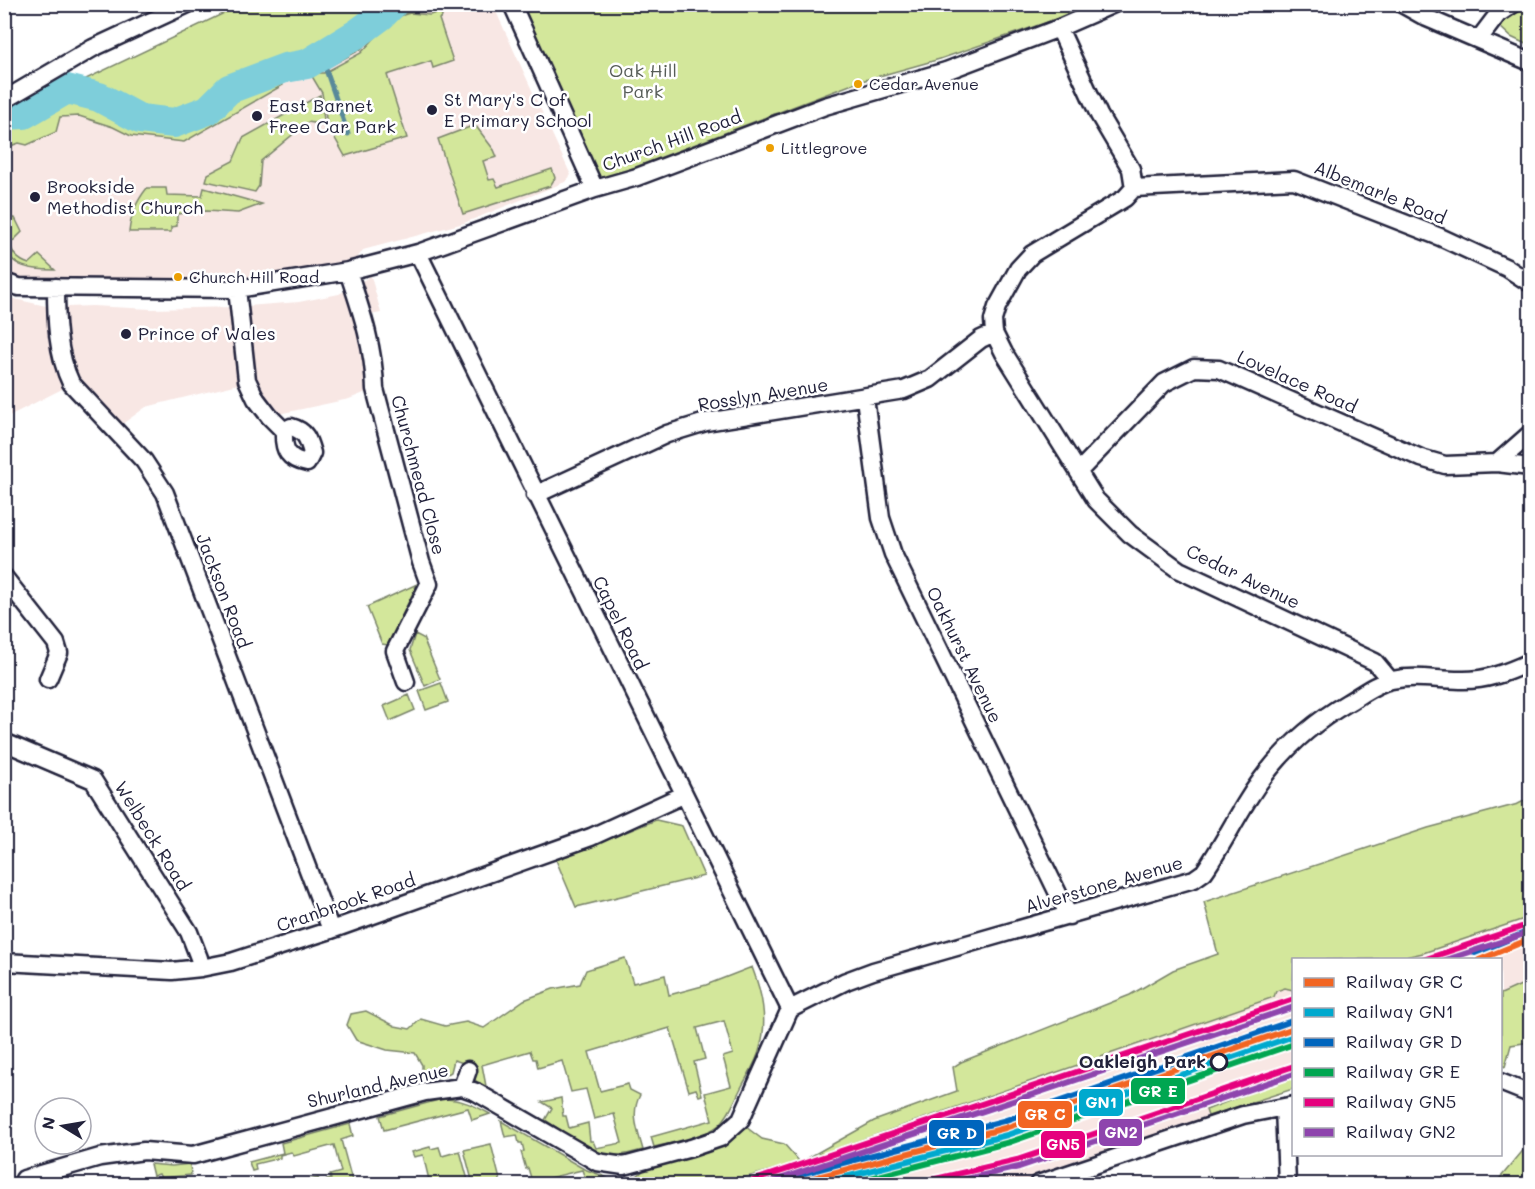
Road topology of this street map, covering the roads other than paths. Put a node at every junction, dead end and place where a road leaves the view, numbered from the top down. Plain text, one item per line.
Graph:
1 (188, 4) edge
2 (512, 4) edge
3 (1114, 4) edge
4 (1402, 4) edge
5 (1513, 4) edge
6 (1059, 28) junction
7 (1479, 39) junction
8 (1530, 62) edge
9 (4, 100) edge
10 (1134, 188) junction
11 (595, 189) junction
12 (418, 253) junction
13 (348, 271) junction
14 (4, 282) edge
15 (1530, 283) edge
16 (56, 287) junction
17 (237, 289) junction
18 (994, 333) junction
19 (865, 398) junction
20 (284, 430) dead end
21 (1530, 434) edge
22 (1497, 463) junction
23 (1530, 467) edge
24 (1079, 471) junction
25 (535, 495) junction
26 (4, 577) edge
27 (1530, 662) edge
28 (48, 679) dead end
29 (1390, 680) junction
30 (406, 682) dead end
31 (4, 742) edge
32 (683, 795) junction
33 (1069, 916) junction
34 (331, 930) junction
35 (4, 962) edge
36 (201, 968) junction
37 (790, 1010) junction
38 (468, 1070) dead end
39 (1502, 1083) edge
40 (462, 1087) junction
41 (1530, 1094) edge
42 (1289, 1106) edge
43 (24, 1179) dead end
44 (1038, 1185) edge
45 (1287, 1185) edge

1 - 9 street
2 - 11 street
3 - 6 street, Church Hill Road
4 - 7 street
5 - 7 street
6 - 10 street
6 - 11 street, Church Hill Road
7 - 8 street
10 - 15 street, Albemarle Road
10 - 18 street
11 - 12 street, Church Hill Road
12 - 13 street, Church Hill Road
12 - 25 street, Capel Road
13 - 17 street, Church Hill Road
13 - 30 street, Churchmead Close
14 - 16 street, Church Hill Road
16 - 17 street, Church Hill Road
16 - 34 street, Jackson Road
17 - 20 street
18 - 19 street, Rosslyn Avenue
18 - 24 street, Cedar Avenue
19 - 25 street, Rosslyn Avenue
19 - 33 street, Oakhurst Avenue
21 - 22 street
22 - 23 street, Lovelace Road
22 - 24 street, Lovelace Road
24 - 29 street, Cedar Avenue
25 - 32 street, Capel Road
26 - 28 street
27 - 29 street, Alverstone Avenue
29 - 33 street, Alverstone Avenue
31 - 36 street, Welbeck Road
32 - 34 street, Cranbrook Road
32 - 37 street, Capel Road
33 - 37 street, Alverstone Avenue
34 - 36 street, Cranbrook Road
35 - 36 street, Cranbrook Road
37 - 40 street, Shurland Avenue
38 - 40 street
39 - 41 street
40 - 43 street, Shurland Avenue
42 - 44 street
42 - 45 street

